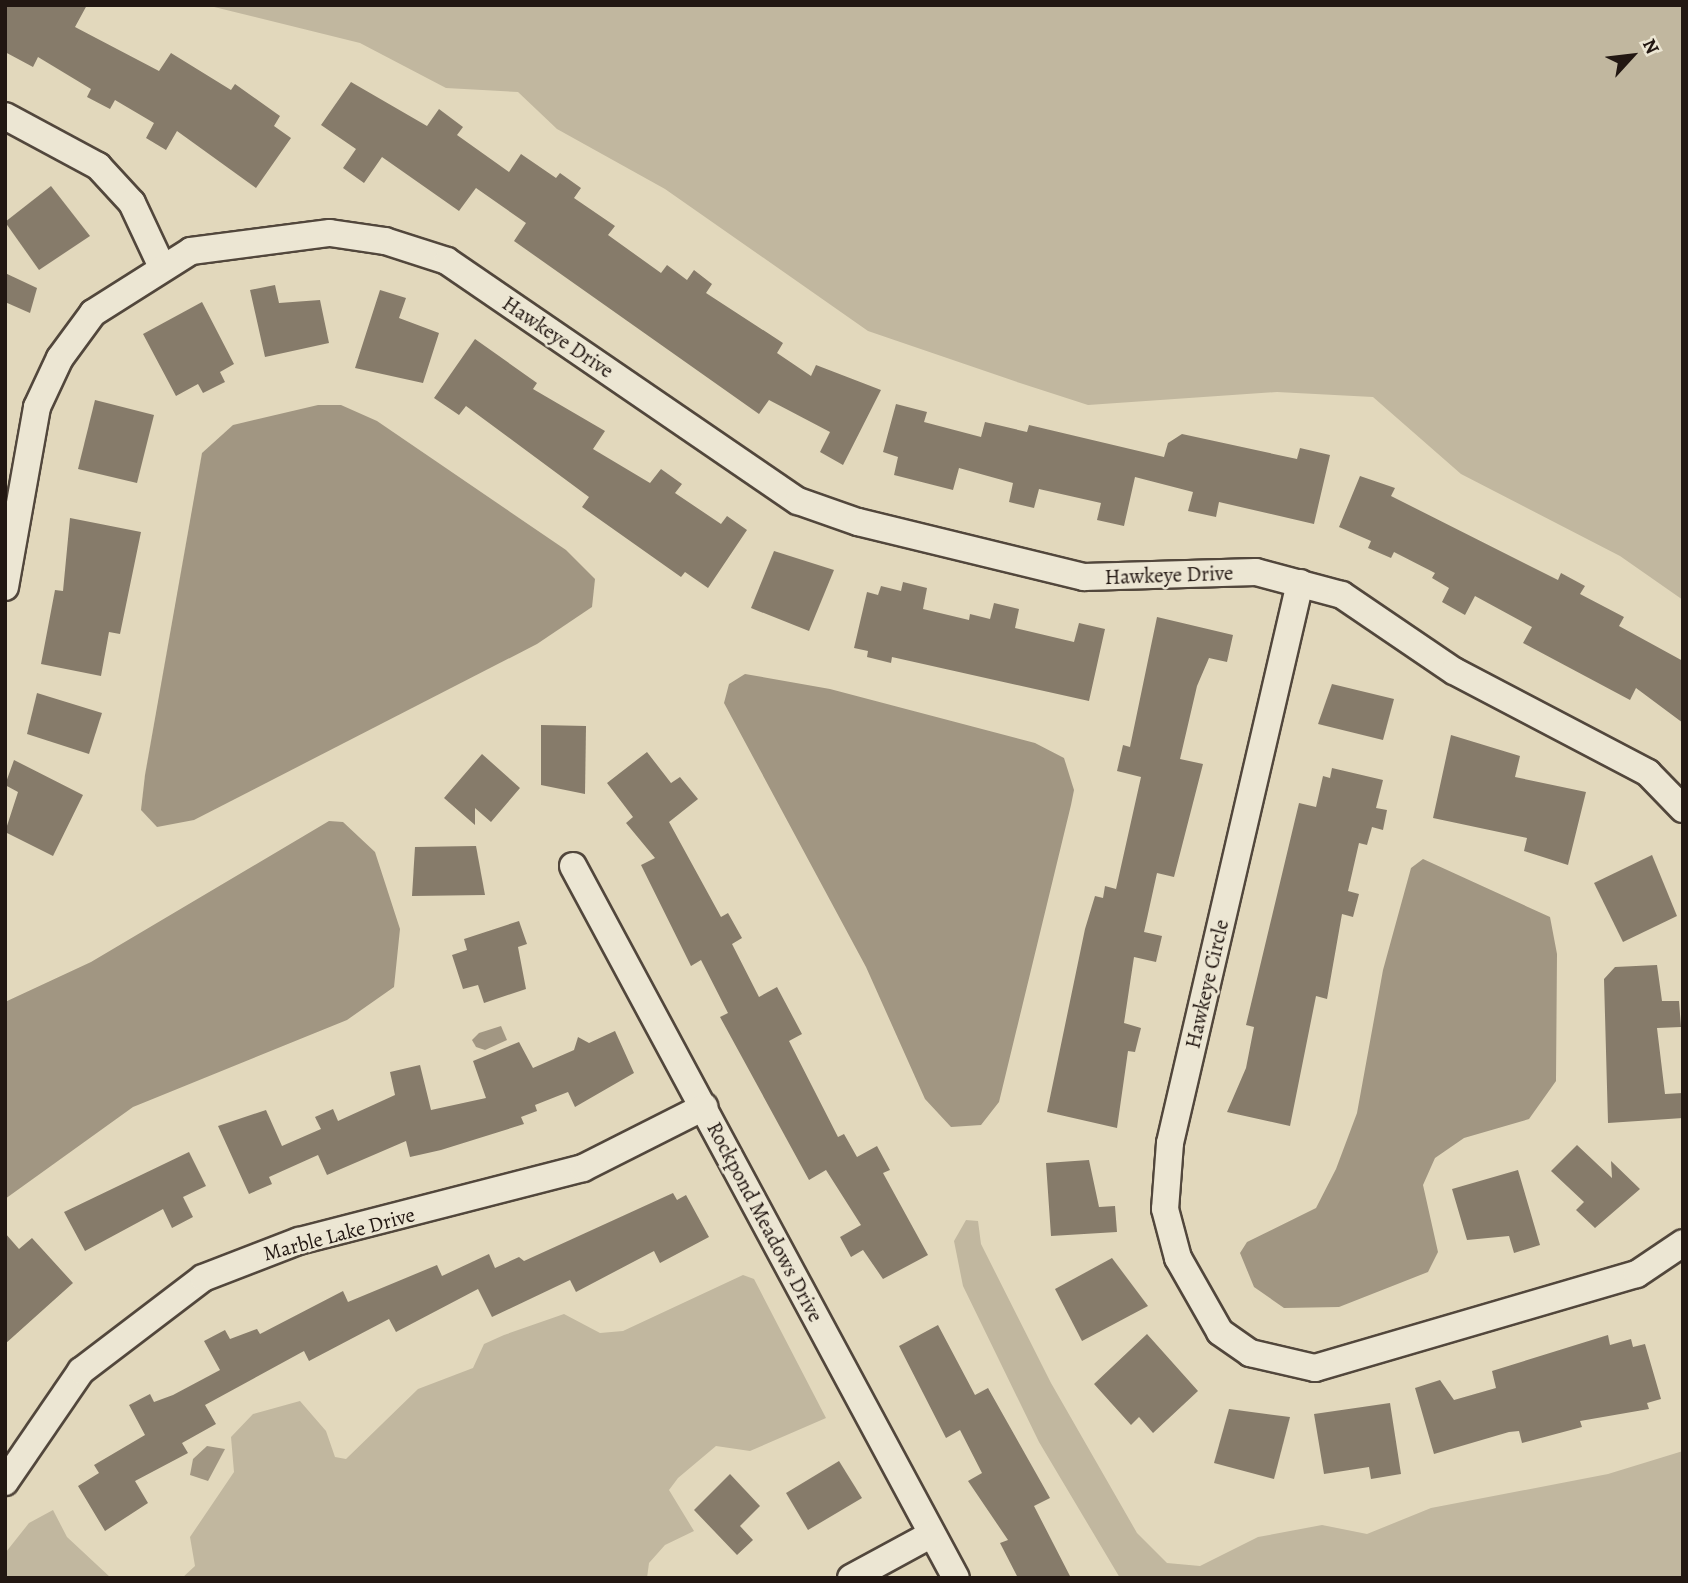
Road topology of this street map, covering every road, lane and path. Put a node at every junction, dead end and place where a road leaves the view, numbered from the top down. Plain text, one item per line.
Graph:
1 (5, 116) edge
2 (162, 267) junction
3 (1300, 583) junction
4 (5, 587) edge
5 (1683, 809) edge
6 (573, 866) dead end
7 (704, 1107) junction
8 (1683, 1243) edge
9 (5, 1482) edge
10 (932, 1534) junction
11 (851, 1578) edge
12 (956, 1578) edge

1 - 2 street
2 - 3 street, Hawkeye Drive
2 - 4 street, Hawkeye Drive
3 - 5 street
3 - 8 street, Hawkeye Circle
6 - 7 street, Rockpond Meadows Drive
7 - 9 street, Marble Lake Drive
7 - 10 street, Rockpond Meadows Drive
10 - 11 street
10 - 12 street, Rockpond Meadows Drive

